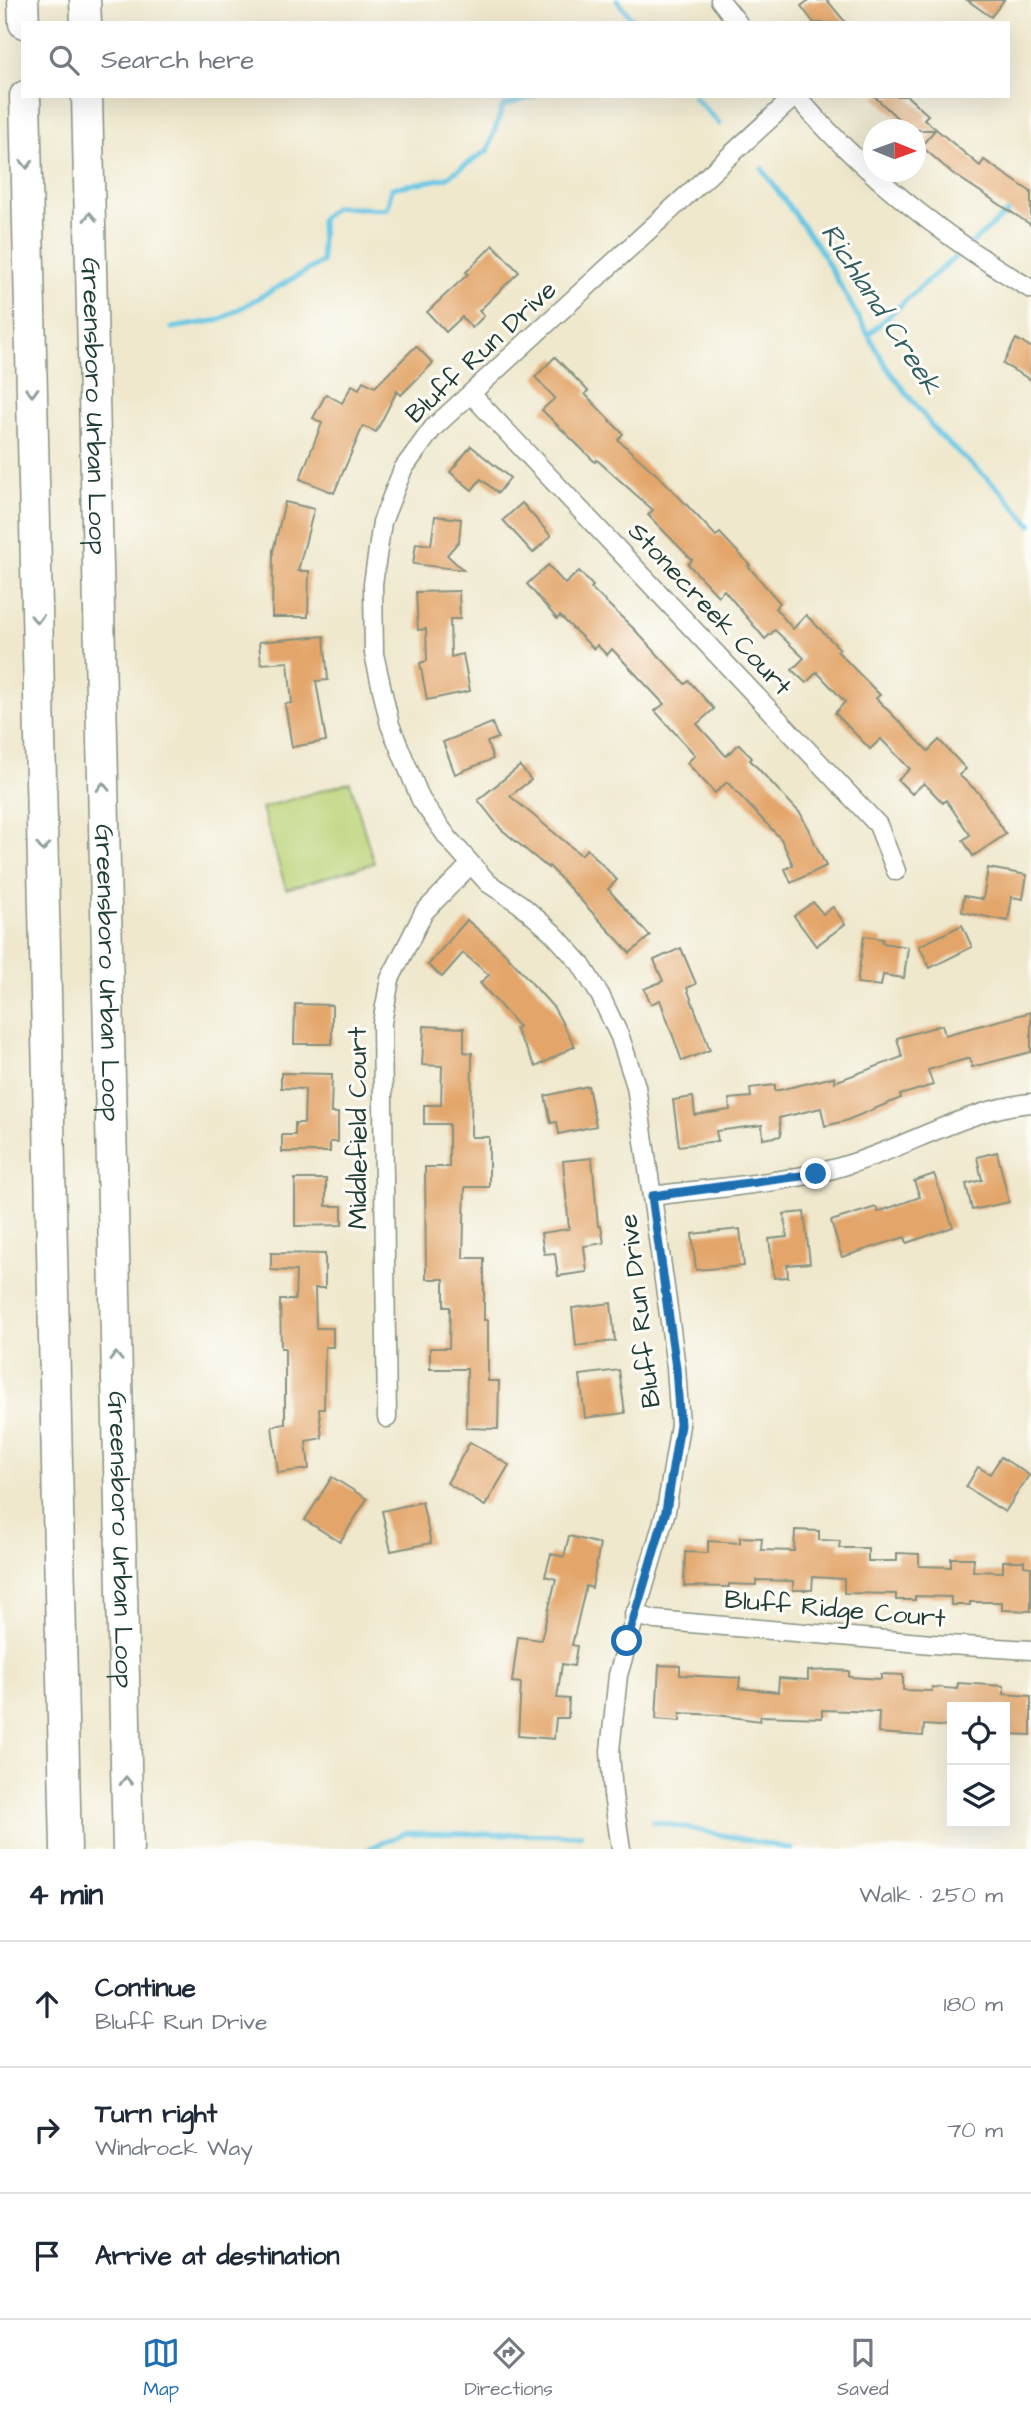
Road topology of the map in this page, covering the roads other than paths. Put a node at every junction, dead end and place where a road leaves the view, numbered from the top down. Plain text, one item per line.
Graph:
1 (23, 0) edge
2 (85, 0) edge
3 (720, 0) edge
4 (24, 21) edge
5 (86, 21) edge
6 (736, 21) edge
7 (25, 98) edge
8 (87, 98) edge
9 (794, 98) edge
10 (798, 98) edge
11 (1031, 289) edge
12 (471, 394) junction
13 (470, 865) junction
14 (896, 870) dead end
15 (1031, 1103) edge
16 (652, 1196) junction
17 (387, 1418) dead end
18 (634, 1614) junction
19 (1031, 1650) edge
20 (66, 1849) edge
21 (128, 1849) edge
22 (621, 1849) edge

1 - 4 highway
2 - 5 highway
3 - 6 street
7 -> 20 highway
21 -> 8 highway, Greensboro Urban Loop
9 - 12 street, Bluff Run Drive
10 - 11 street
12 - 13 street, Bluff Run Drive
12 - 14 street, Stonecreek Court
13 - 16 street, Bluff Run Drive
13 - 17 street, Middlefield Court
15 - 16 street
16 - 18 street, Bluff Run Drive
18 - 19 street, Bluff Ridge Court
18 - 22 street, Bluff Run Drive

